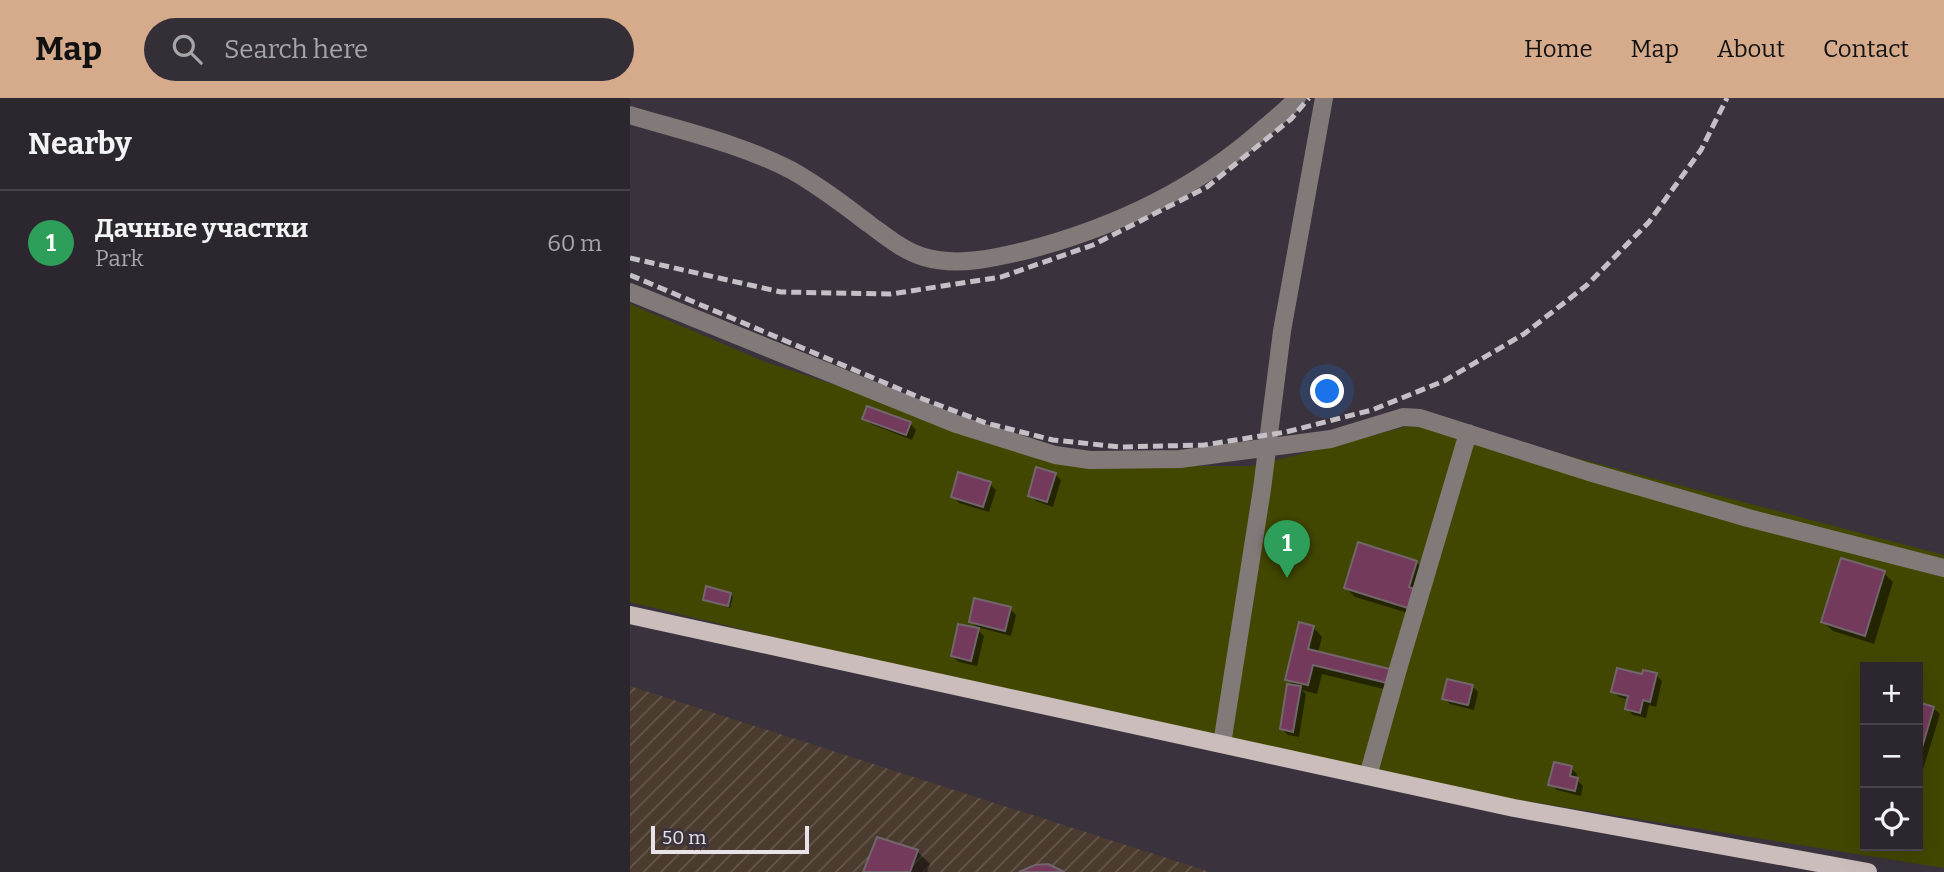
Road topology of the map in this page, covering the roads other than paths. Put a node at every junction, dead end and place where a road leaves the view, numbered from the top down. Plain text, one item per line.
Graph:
1 (1297, 98) edge
2 (1324, 98) edge
3 (630, 116) edge
4 (630, 292) edge
5 (1468, 433) junction
6 (1267, 449) junction
7 (1944, 568) edge
8 (630, 615) edge
9 (1222, 744) junction
10 (1368, 776) junction
11 (1868, 872) edge

1 - 3 lane
2 - 6 lane
4 - 6 lane
5 - 6 lane
5 - 7 lane
5 - 10 lane
6 - 9 lane
8 - 9 main road
9 - 10 main road
10 - 11 main road

